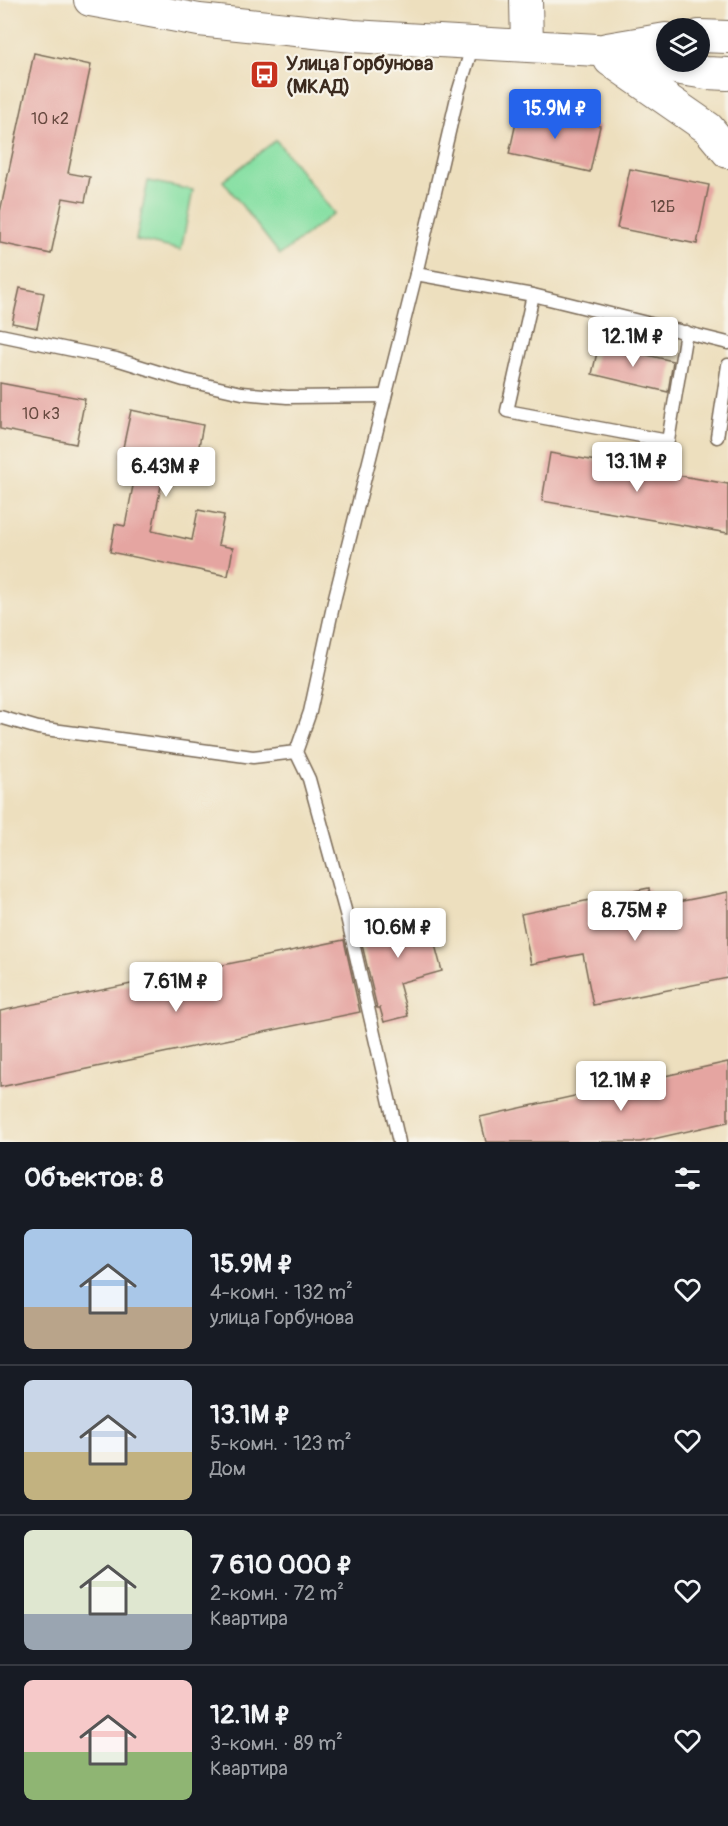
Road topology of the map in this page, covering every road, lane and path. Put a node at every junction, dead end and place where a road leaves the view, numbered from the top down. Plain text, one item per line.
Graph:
1 (90, 0) edge
2 (526, 0) edge
3 (710, 36) edge
4 (728, 37) edge
5 (474, 43) junction
6 (527, 45) junction
7 (597, 51) junction
8 (656, 53) edge
9 (664, 72) edge
10 (675, 104) junction
11 (728, 152) edge
12 (416, 274) junction
13 (533, 295) junction
14 (686, 332) junction
15 (0, 335) edge
16 (728, 343) edge
17 (728, 365) edge
18 (385, 396) junction
19 (717, 437) dead end
20 (0, 717) edge
21 (296, 752) junction
22 (399, 1142) edge

1 - 5 street
2 - 6 street
3 - 4 street
5 - 6 street
5 - 12 lane
6 - 7 street
7 - 8 street
7 - 10 street
9 - 10 street
10 - 11 street
12 - 13 lane
12 - 18 lane
13 - 14 lane
13 - 14 lane
14 - 16 lane
15 - 18 lane
17 - 19 lane
18 - 21 lane
20 - 21 lane
21 - 22 lane

